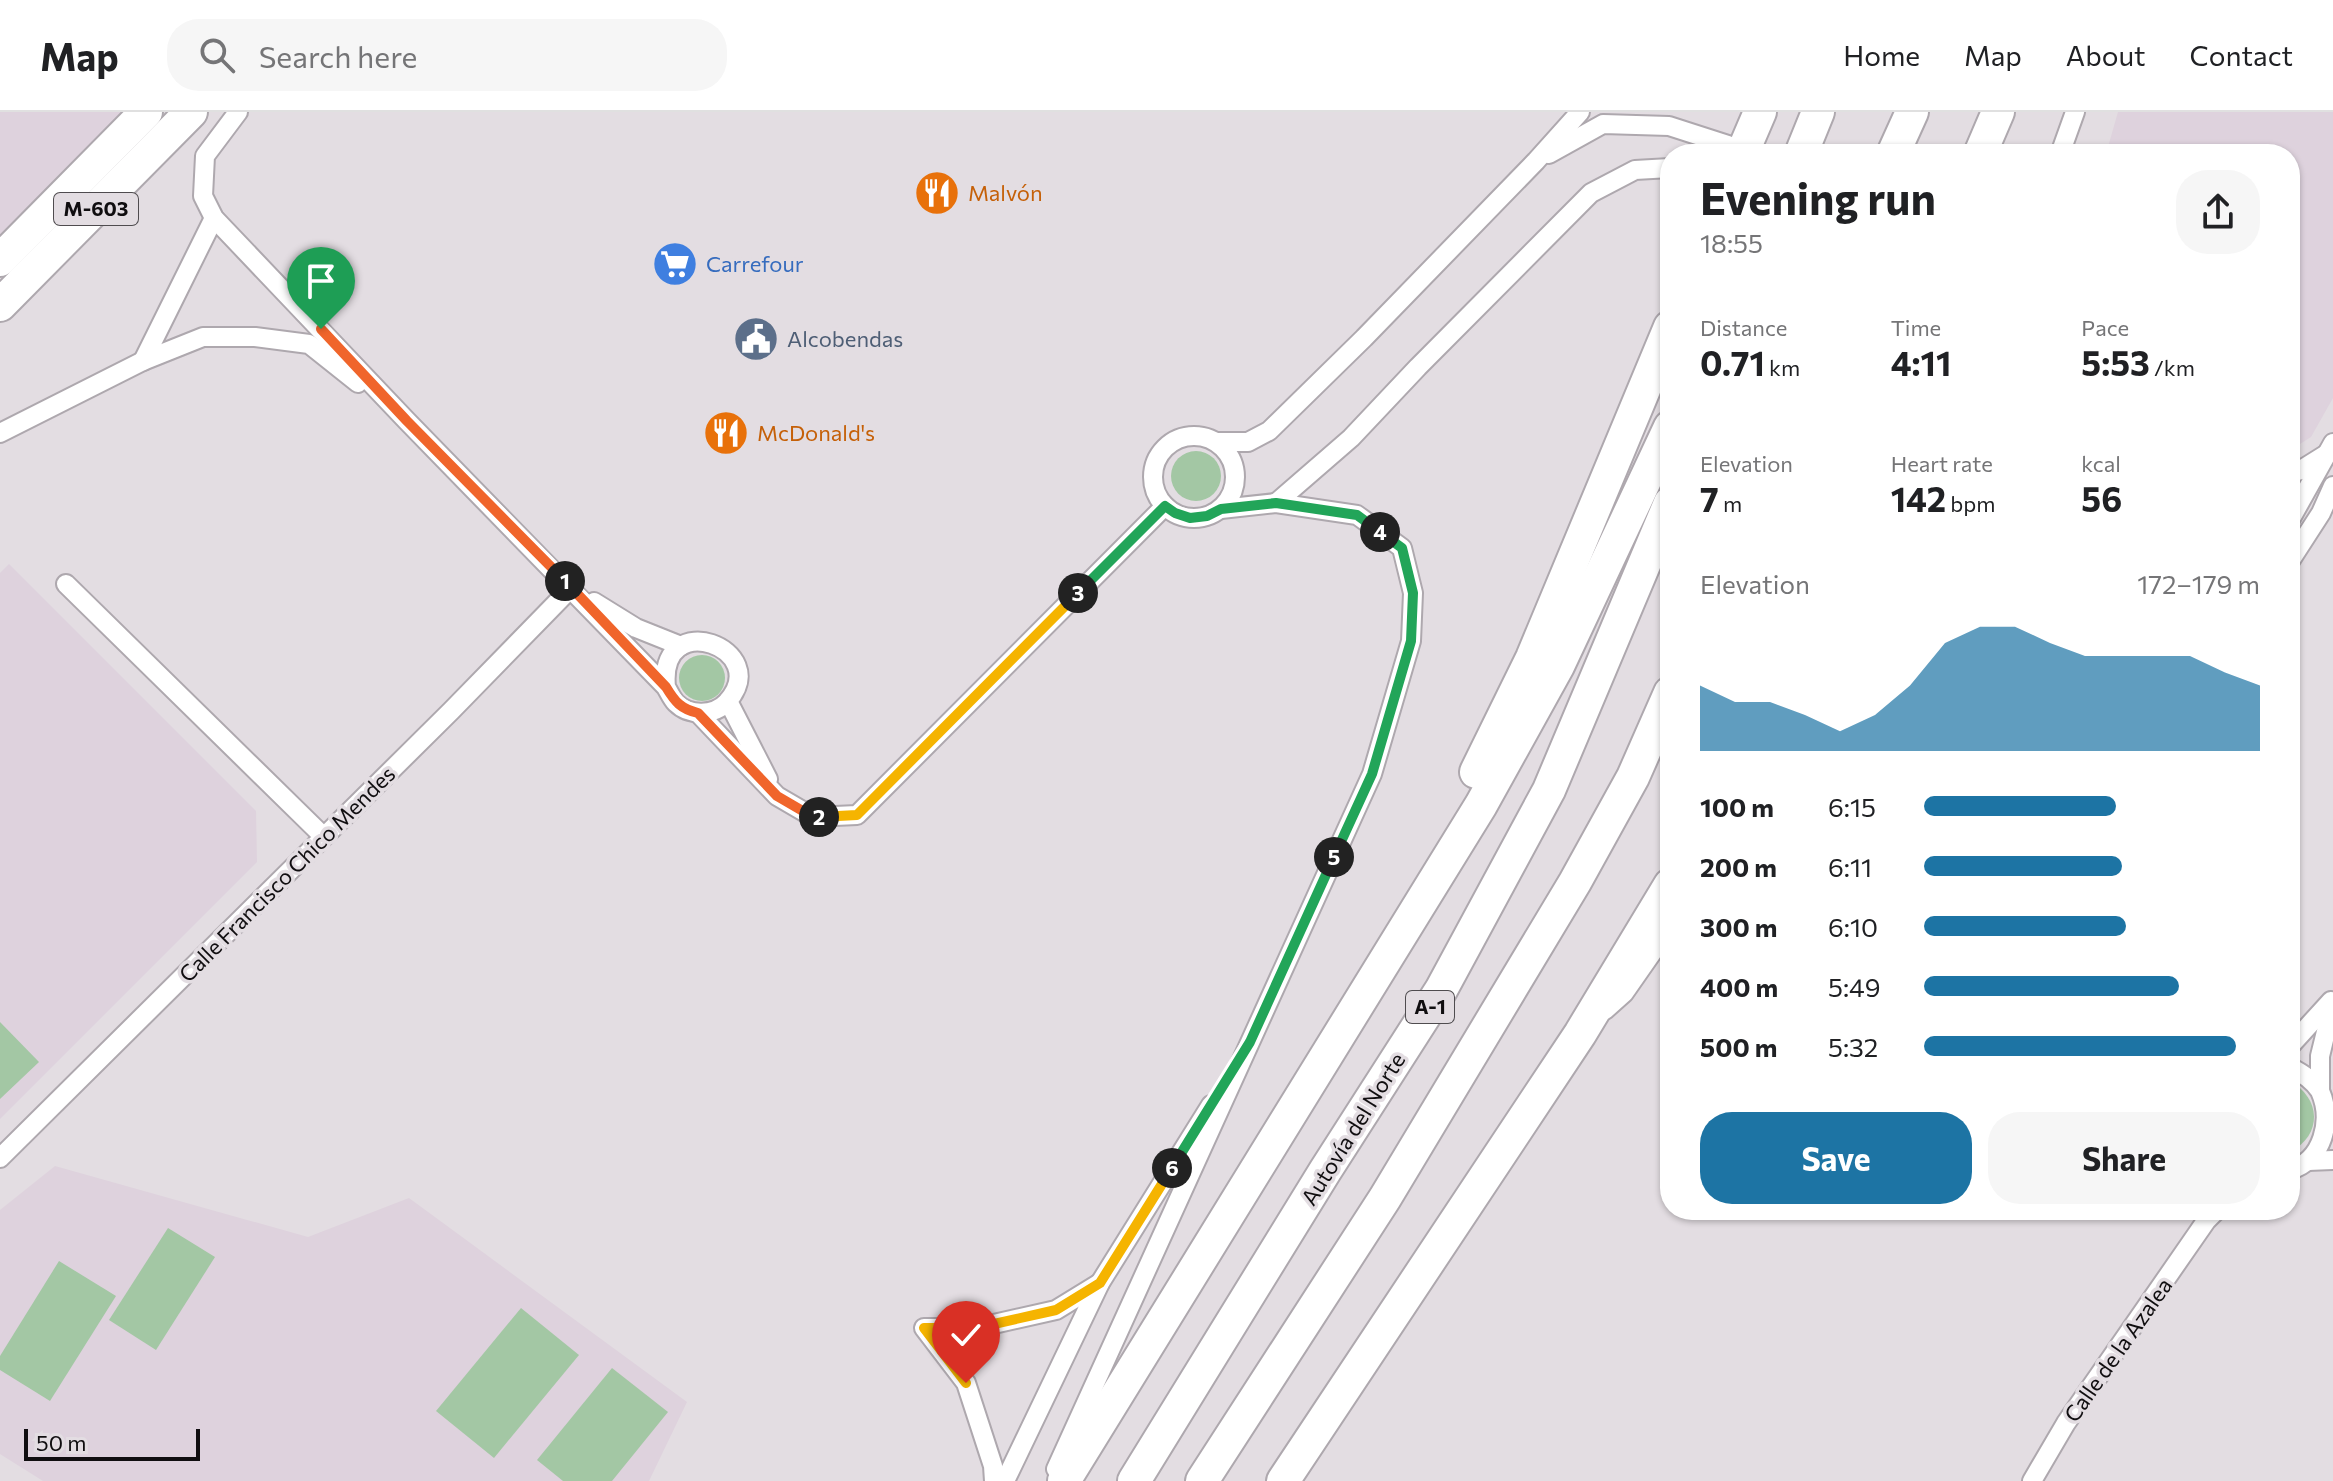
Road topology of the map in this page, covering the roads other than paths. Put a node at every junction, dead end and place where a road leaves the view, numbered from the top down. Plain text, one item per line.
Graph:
1 (191, 112) edge
2 (238, 112) edge
3 (1580, 112) edge
4 (1760, 112) edge
5 (1912, 112) edge
6 (1998, 112) edge
7 (2075, 112) edge
8 (141, 114) edge
9 (1725, 144) edge
10 (1746, 144) edge
11 (1898, 144) edge
12 (1984, 144) edge
13 (2064, 144) edge
14 (1536, 161) junction
15 (1660, 169) edge
16 (214, 218) junction
17 (0, 260) edge
18 (0, 305) edge
19 (1660, 351) edge
20 (143, 361) junction
21 (407, 421) junction
22 (0, 433) edge
23 (1217, 442) junction
24 (1660, 448) edge
25 (2330, 448) edge
26 (2300, 469) edge
27 (2333, 478) edge
28 (2333, 486) edge
29 (2300, 500) edge
30 (1276, 503) junction
31 (1165, 506) junction
32 (1221, 509) junction
33 (2300, 514) edge
34 (1660, 527) edge
35 (2300, 546) edge
36 (66, 584) dead end
37 (572, 587) junction
38 (681, 646) junction
39 (666, 687) junction
40 (728, 701) junction
41 (698, 713) junction
42 (1660, 716) edge
43 (777, 796) junction
44 (323, 836) junction
45 (1660, 902) edge
46 (1660, 941) edge
47 (1383, 961) junction
48 (2333, 1001) edge
49 (1580, 1034) junction
50 (2300, 1036) edge
51 (1250, 1042) junction
52 (2300, 1072) edge
53 (2320, 1090) junction
54 (2330, 1111) edge
55 (0, 1158) edge
56 (2333, 1160) edge
57 (2308, 1161) junction
58 (2300, 1165) edge
59 (2207, 1220) edge
60 (1100, 1283) junction
61 (994, 1481) edge
62 (1005, 1481) edge
63 (1051, 1481) edge
64 (1064, 1481) edge
65 (1134, 1481) edge
66 (1202, 1481) edge
67 (1283, 1481) edge
68 (2032, 1481) edge

1 - 18 highway, M-603
2 - 16 street
3 - 14 street
4 - 10 highway
5 - 11 highway
6 - 12 highway
7 - 13 street
8 - 17 highway, M-603
9 - 14 street
14 - 23 street
15 - 30 street
16 - 20 street
16 - 21 street
19 - 47 highway
20 - 21 street
20 - 22 street
21 - 37 street
23 - 31 street
23 - 32 street
24 - 47 highway
25 - 26 street
25 - 29 street
27 - 33 street
28 - 35 street
30 - 32 street
30 - 51 street
31 - 32 street
31 - 43 street
34 - 65 highway, Autovía del Norte / A-1
36 - 44 street
37 - 38 street
37 - 39 street
37 - 44 street, Calle Francisco Chico Mendes
38 - 39 street
38 - 40 street
39 - 41 street
40 - 41 street
40 - 43 street
41 - 43 street
42 - 66 highway, A-1
44 - 55 street, Calle Francisco Chico Mendes
45 - 49 highway
46 - 49 street
47 - 64 highway
48 - 50 street
48 - 53 street
49 - 67 highway
51 - 60 street
51 - 63 street
52 - 53 street
53 - 54 street
54 - 57 street
56 - 57 street
57 - 58 street
59 - 68 street, Calle de la Azalea
60 - 61 street
60 - 62 street

